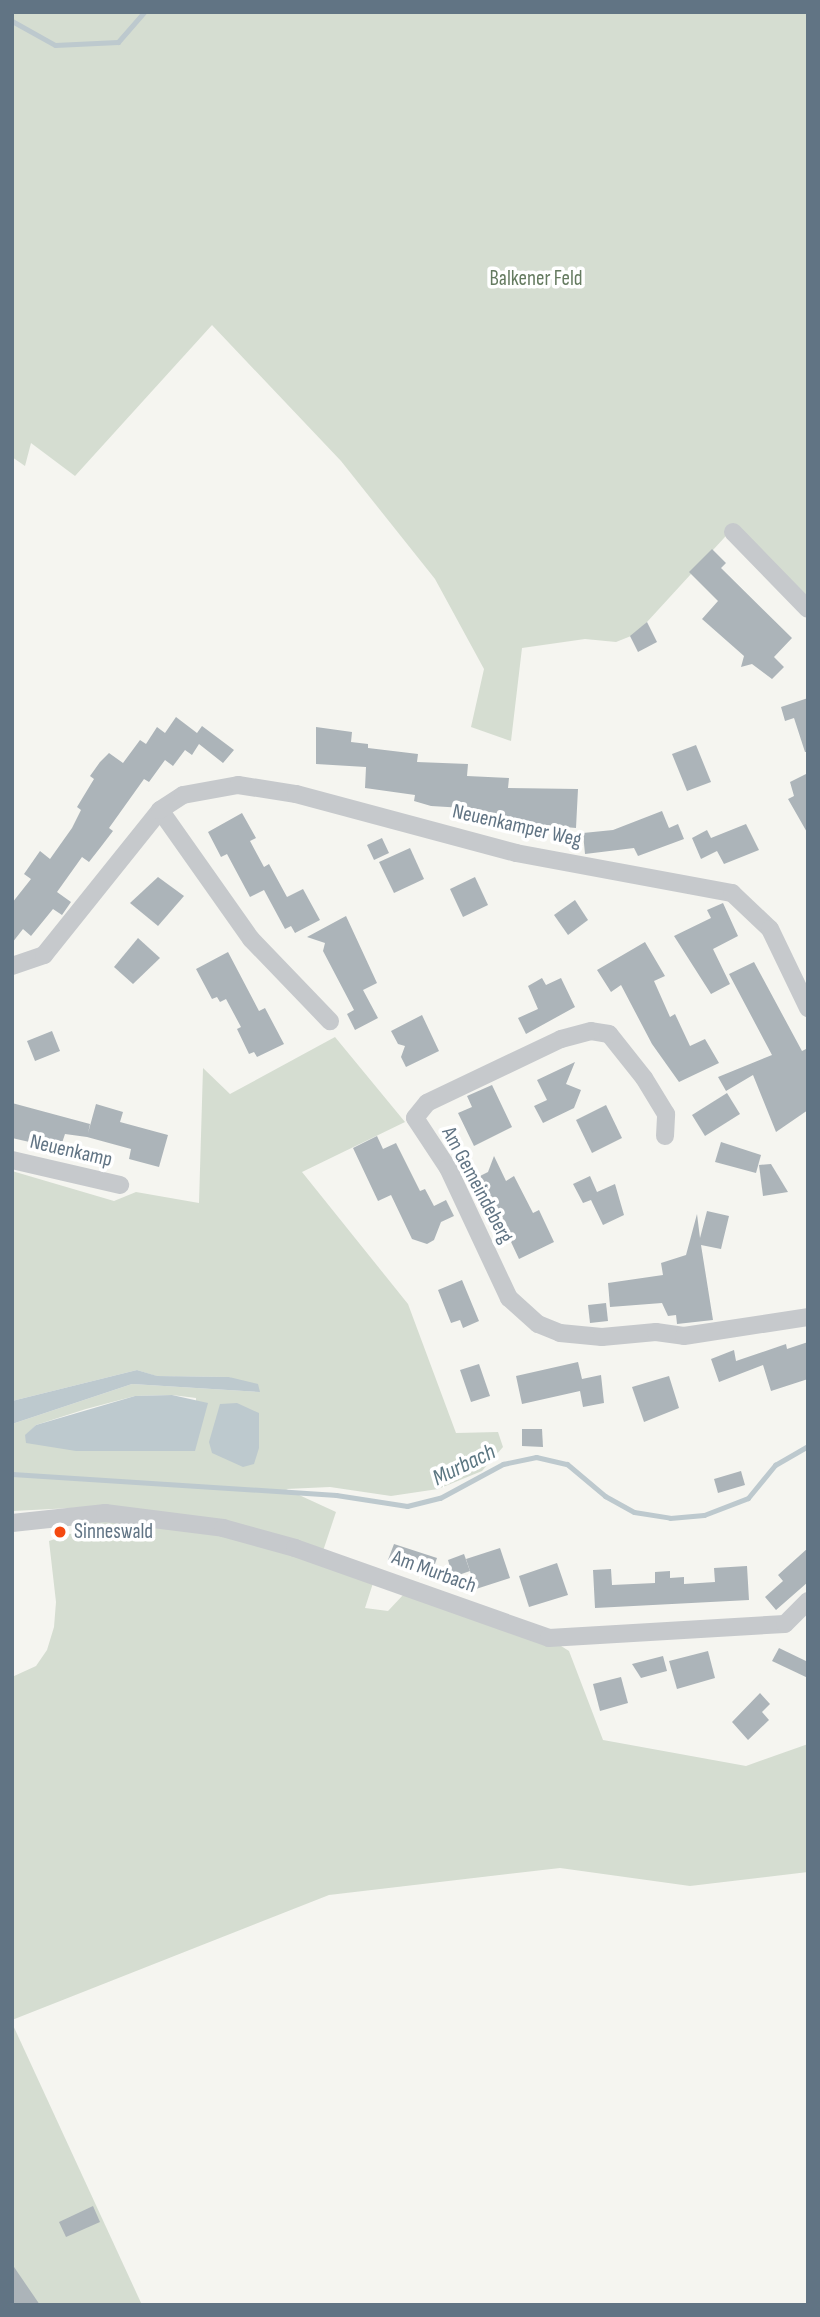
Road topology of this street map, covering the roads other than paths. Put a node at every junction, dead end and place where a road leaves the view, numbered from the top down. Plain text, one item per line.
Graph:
1 (733, 532) dead end
2 (808, 609) edge
3 (160, 810) junction
4 (12, 966) edge
5 (808, 1008) edge
6 (330, 1021) dead end
7 (665, 1136) dead end
8 (12, 1160) edge
9 (120, 1185) dead end
10 (808, 1317) edge
11 (12, 1523) edge
12 (808, 1601) edge

1 - 2 street
3 - 4 street, Neuenkamper Weg
3 - 5 street, Neuenkamper Weg
3 - 6 street
7 - 10 street, Am Gemeindeberg
8 - 9 street, Neuenkamp
11 - 12 street, Am Murbach

